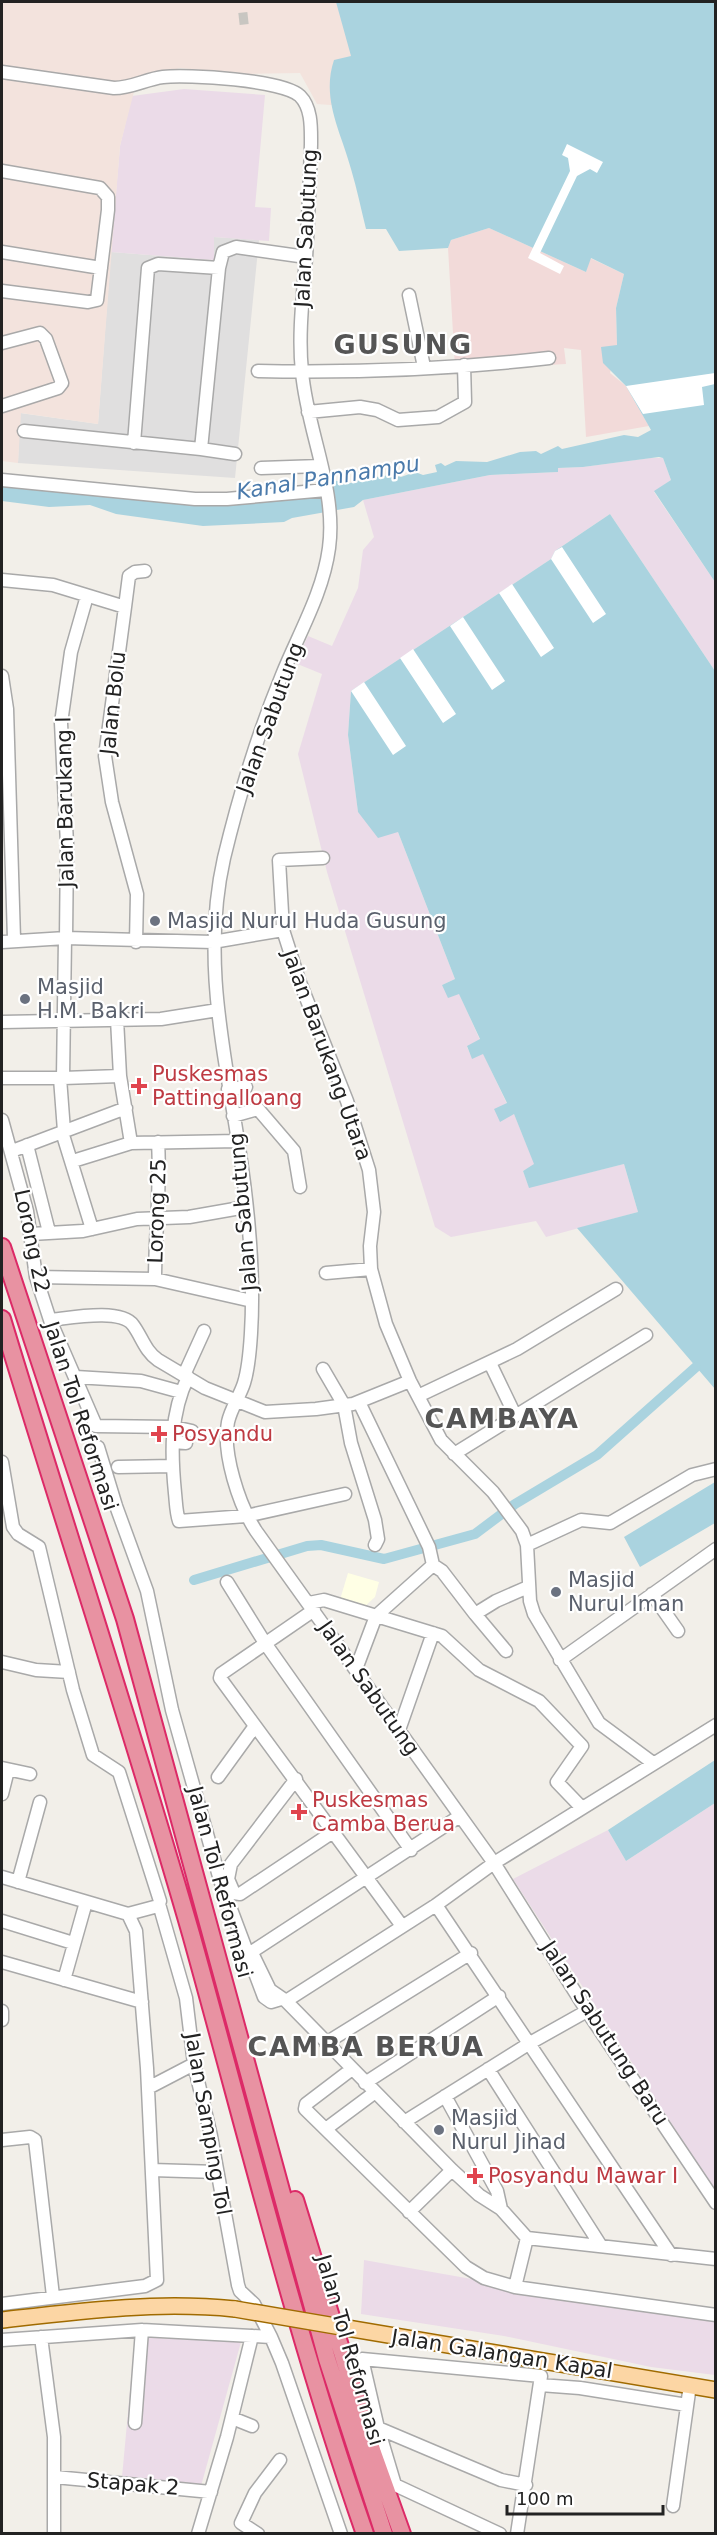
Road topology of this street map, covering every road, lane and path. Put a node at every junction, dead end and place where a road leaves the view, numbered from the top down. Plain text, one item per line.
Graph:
1 (2, 72) edge
2 (2, 171) edge
3 (2, 252) edge
4 (306, 257) junction
5 (101, 268) junction
6 (219, 268) junction
7 (2, 291) edge
8 (409, 295) dead end
9 (2, 343) edge
10 (549, 358) dead end
11 (464, 365) junction
12 (424, 367) junction
13 (258, 371) dead end
14 (302, 372) junction
15 (2, 406) edge
16 (308, 412) junction
17 (24, 431) dead end
18 (134, 443) junction
19 (201, 449) junction
20 (235, 454) dead end
21 (320, 466) junction
22 (261, 468) dead end
23 (2, 480) edge
24 (326, 491) junction
25 (145, 571) dead end
26 (2, 580) edge
27 (87, 596) junction
28 (125, 608) junction
29 (2, 676) edge
30 (4, 752) edge
31 (4, 788) edge
32 (323, 858) dead end
33 (283, 930) junction
34 (65, 938) junction
35 (8, 940) edge
36 (136, 942) junction
37 (213, 942) junction
38 (218, 1010) junction
39 (117, 1019) junction
40 (2, 1022) edge
41 (62, 1022) junction
42 (120, 1076) junction
43 (2, 1078) edge
44 (61, 1078) junction
45 (246, 1087) dead end
46 (228, 1089) junction
47 (126, 1108) junction
48 (233, 1116) junction
49 (2, 1120) edge
50 (63, 1131) junction
51 (238, 1141) junction
52 (158, 1142) junction
53 (131, 1143) junction
54 (27, 1145) junction
55 (12, 1151) junction
56 (73, 1161) junction
57 (300, 1187) dead end
58 (246, 1207) junction
59 (155, 1219) junction
60 (92, 1229) junction
61 (49, 1232) junction
62 (32, 1234) junction
63 (2, 1246) edge
64 (371, 1269) junction
65 (326, 1273) dead end
66 (36, 1277) junction
67 (155, 1279) junction
68 (616, 1289) dead end
69 (252, 1301) junction
70 (2, 1319) edge
71 (51, 1320) junction
72 (204, 1331) dead end
73 (646, 1335) dead end
74 (490, 1363) junction
75 (323, 1369) dead end
76 (183, 1374) junction
77 (76, 1377) junction
78 (410, 1381) junction
79 (181, 1392) junction
80 (418, 1396) junction
81 (236, 1402) junction
82 (360, 1402) junction
83 (344, 1405) junction
84 (515, 1415) junction
85 (174, 1427) junction
86 (192, 1431) dead end
87 (98, 1447) dead end
88 (454, 1454) junction
89 (2, 1462) edge
90 (173, 1466) junction
91 (118, 1467) dead end
92 (716, 1469) edge
93 (345, 1494) dead end
94 (246, 1516) junction
95 (375, 1545) dead end
96 (527, 1545) junction
97 (716, 1549) edge
98 (433, 1565) junction
99 (227, 1582) dead end
100 (528, 1587) junction
101 (652, 1594) junction
102 (312, 1607) junction
103 (476, 1614) junction
104 (376, 1616) junction
105 (678, 1631) dead end
106 (433, 1632) junction
107 (265, 1643) junction
108 (506, 1651) dead end
109 (560, 1660) junction
110 (2, 1662) edge
111 (356, 1669) junction
112 (69, 1671) junction
113 (716, 1725) edge
114 (255, 1726) junction
115 (399, 1731) junction
116 (653, 1763) junction
117 (5, 1769) edge
118 (30, 1774) dead end
119 (218, 1777) dead end
120 (296, 1779) junction
121 (2, 1794) edge
122 (40, 1802) dead end
123 (582, 1808) junction
124 (460, 1816) junction
125 (333, 1832) junction
126 (411, 1850) junction
127 (494, 1863) junction
128 (2, 1877) edge
129 (367, 1878) junction
130 (18, 1882) junction
131 (86, 1902) junction
132 (159, 1904) junction
133 (436, 1905) junction
134 (128, 1914) junction
135 (2, 1922) edge
136 (402, 1926) junction
137 (210, 1930) junction
138 (74, 1943) junction
139 (471, 1953) junction
140 (2, 1962) edge
141 (64, 1980) junction
142 (499, 1996) junction
143 (283, 2000) junction
144 (142, 2002) junction
145 (2, 2011) edge
146 (587, 2011) junction
147 (2, 2020) edge
148 (326, 2043) junction
149 (530, 2043) junction
150 (194, 2064) junction
151 (352, 2069) junction
152 (488, 2069) junction
153 (365, 2083) junction
154 (148, 2088) junction
155 (375, 2093) junction
156 (445, 2096) junction
157 (404, 2122) junction
158 (332, 2125) dead end
159 (2, 2140) edge
160 (152, 2170) junction
161 (452, 2170) junction
162 (217, 2172) junction
163 (716, 2203) edge
164 (501, 2209) junction
165 (409, 2212) junction
166 (527, 2238) junction
167 (601, 2246) junction
168 (671, 2255) junction
169 (716, 2259) edge
170 (515, 2287) junction
171 (53, 2296) junction
172 (2, 2304) edge
173 (716, 2315) edge
174 (2, 2320) edge
175 (142, 2330) junction
176 (252, 2336) junction
177 (41, 2337) junction
178 (271, 2337) junction
179 (2, 2340) edge
180 (540, 2385) junction
181 (690, 2385) junction
182 (716, 2390) edge
183 (687, 2405) junction
184 (232, 2418) junction
185 (135, 2423) dead end
186 (252, 2426) dead end
187 (378, 2428) junction
188 (280, 2460) dead end
189 (54, 2476) junction
190 (526, 2485) junction
191 (211, 2492) junction
192 (673, 2506) dead end
193 (54, 2534) edge
194 (198, 2534) edge
195 (258, 2534) edge
196 (341, 2534) edge
197 (365, 2534) edge
198 (384, 2534) edge
199 (402, 2534) edge
200 (500, 2534) edge
201 (517, 2534) edge

1 - 4 street, Jalan Sabutung
2 - 5 street
3 - 5 street
4 - 6 street
4 - 14 street, Jalan Sabutung
5 - 7 street
6 - 18 street
6 - 19 street
8 - 12 street
9 - 15 street
10 - 11 street
11 - 12 street
11 - 16 street
12 - 14 street
13 - 14 street
14 - 16 street, Jalan Sabutung
16 - 21 street, Jalan Sabutung
17 - 18 street
18 - 19 street
19 - 20 street
21 - 22 street
21 - 24 street, Jalan Sabutung
23 - 24 street
24 - 37 street, Jalan Sabutung
25 - 28 street, Jalan Bolu
26 - 27 street
27 - 28 street
27 - 34 street, Jalan Barukang I
28 - 36 street, Jalan Bolu
29 - 30 street
30 - 31 street
31 - 35 street
32 - 33 street, Jalan Barukang Utara
33 - 37 street
33 - 64 street, Jalan Barukang Utara
34 - 35 street
34 - 36 street
34 - 41 street, Jalan Barukang I
36 - 37 street
37 - 38 street, Jalan Sabutung
38 - 39 street
38 - 46 street, Jalan Sabutung
39 - 41 street
39 - 42 street
40 - 41 street
41 - 44 street, Jalan Barukang I
42 - 44 street
42 - 47 street
43 - 44 street
44 - 50 street, Jalan Barukang I
45 - 46 street
46 - 48 street, Jalan Sabutung
47 - 50 street
47 - 53 street
48 - 51 street, Jalan Sabutung
48 - 57 street
49 - 55 street, Lorong 22
50 - 54 street
50 - 56 street, Jalan Barukang I
51 - 52 street
51 - 58 street, Jalan Sabutung
52 - 53 street
52 - 59 street, Lorong 25
53 - 56 street
54 - 55 street
54 - 61 street
55 - 62 street, Lorong 22
56 - 60 street, Jalan Barukang I
58 - 59 street
58 - 69 street, Jalan Sabutung
59 - 60 street
59 - 67 street, Lorong 25
60 - 61 street
61 - 62 street
62 - 66 street, Lorong 22
63 - 137 highway, Jalan Tol Reformasi
64 - 65 street
64 - 78 street, Jalan Barukang Utara
66 - 67 street
66 - 71 street, Lorong 22
67 - 69 street
68 - 74 street
69 - 81 street, Jalan Sabutung
70 - 197 highway, Jalan Tol Reformasi
71 - 76 street
71 - 77 street, Lorong 22
72 - 76 street
73 - 84 street
74 - 80 street
74 - 84 street
75 - 83 street
76 - 79 street
76 - 81 street
77 - 79 street
77 - 85 street, Lorong 22
78 - 80 street, Jalan Barukang Utara
78 - 82 street
79 - 85 street
80 - 88 street, Jalan Barukang Utara
81 - 83 street
81 - 94 street, Jalan Sabutung
82 - 83 street
82 - 98 street
83 - 95 street
84 - 88 street
85 - 86 street
85 - 90 street
87 - 143 street
88 - 96 street, Jalan Barukang Utara
89 - 112 street, Jalan Samping Tol
90 - 91 street
90 - 94 street
92 - 96 street
93 - 94 street
94 - 102 street, Jalan Sabutung
96 - 100 street, Jalan Barukang Utara
97 - 101 street
98 - 103 street
98 - 104 street
99 - 107 street
100 - 103 street
100 - 109 street, Jalan Barukang Utara
101 - 105 street
101 - 109 street
102 - 104 street
102 - 107 street
102 - 111 street, Jalan Sabutung
103 - 108 street
104 - 106 street
104 - 111 street
106 - 115 street
106 - 123 street
107 - 114 street
107 - 126 street
109 - 116 street, Jalan Barukang Utara
110 - 112 street
111 - 115 street, Jalan Sabutung
112 - 132 street, Jalan Samping Tol
113 - 116 street
114 - 119 street
114 - 120 street
115 - 124 street, Jalan Sabutung
116 - 123 street
117 - 118 street
117 - 121 street
120 - 125 street
120 - 125 street
122 - 130 street
123 - 127 street
124 - 126 street
124 - 127 street, Jalan Sabutung
125 - 129 street
126 - 129 street
127 - 133 street
127 - 146 street, Jalan Sabutung Baru
128 - 130 street
129 - 136 street
129 - 143 street
130 - 131 street
131 - 134 street
131 - 138 street
132 - 134 street
132 - 150 street, Jalan Samping Tol
133 - 136 street
133 - 139 street
134 - 144 street
135 - 138 street
136 - 143 street
137 - 198 highway, Jalan Tol Reformasi
137 - 199 highway
138 - 141 street
139 - 142 street
139 - 148 street
140 - 141 street
141 - 144 street
142 - 149 street
142 - 153 street
143 - 148 street
144 - 154 street
145 - 147 street
146 - 149 street
146 - 163 street, Jalan Sabutung Baru
148 - 151 street
149 - 152 street
149 - 168 street
150 - 154 street
150 - 162 street, Jalan Samping Tol
151 - 153 street
151 - 165 street
152 - 156 street
152 - 167 street
153 - 155 street
154 - 160 street
155 - 157 street
155 - 158 street
156 - 157 street
156 - 164 street
157 - 161 street
159 - 171 street
160 - 162 street
160 - 171 street
161 - 164 street
161 - 165 street
162 - 178 street, Jalan Samping Tol
164 - 166 street
165 - 170 street
166 - 167 street
166 - 170 street
167 - 168 street
168 - 169 street
170 - 173 street
171 - 172 street
174 - 181 main road, Jalan Galangan Kapal, bridge
175 - 176 street
175 - 177 street
175 - 185 street
176 - 178 street
176 - 184 street
177 - 179 street
177 - 189 street
178 - 196 street, Jalan Samping Tol
180 - 183 street
180 - 187 street
180 - 190 street
181 - 182 main road, Jalan Galangan Kapal
181 - 183 street
183 - 192 street
184 - 186 street
184 - 191 street
187 - 190 street
187 - 200 street
188 - 195 street
189 - 191 street, Stapak 2
189 - 193 street
190 - 201 street
191 - 194 street

